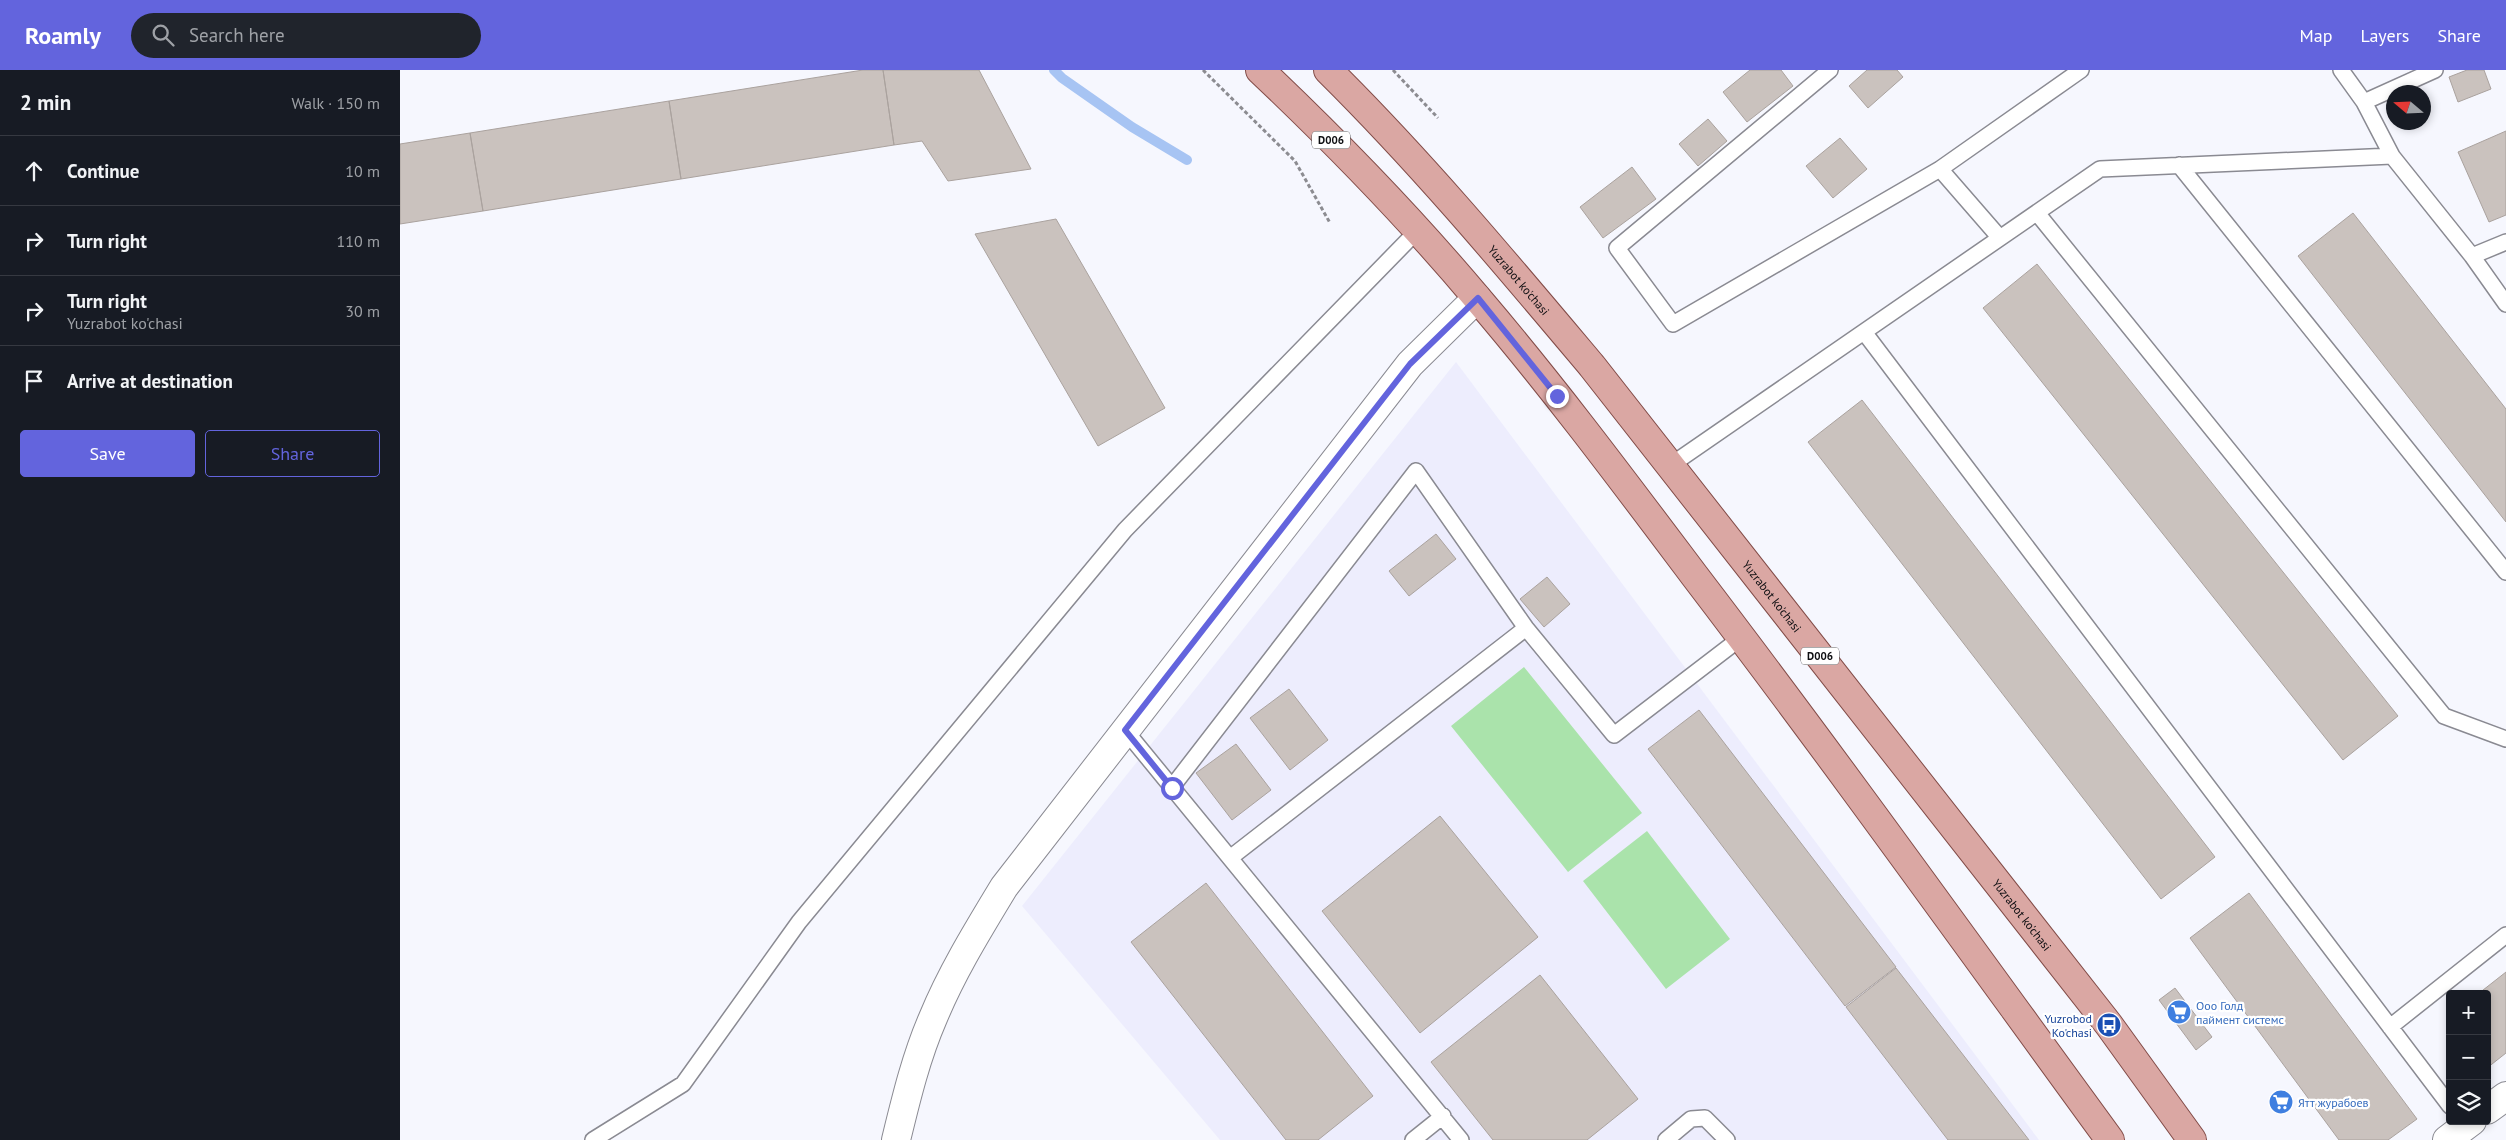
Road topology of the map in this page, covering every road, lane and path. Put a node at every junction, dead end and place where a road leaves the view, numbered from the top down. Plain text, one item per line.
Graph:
1 (1203, 70) edge
2 (1260, 70) edge
3 (1328, 70) edge
4 (1393, 70) edge
5 (1830, 70) edge
6 (2081, 70) edge
7 (2341, 70) edge
8 (2435, 70) edge
9 (2364, 102) junction
10 (1438, 118) dead end
11 (2392, 156) junction
12 (2179, 165) junction
13 (1940, 169) junction
14 (2037, 212) junction
15 (1330, 223) dead end
16 (1418, 231) junction
17 (2000, 238) junction
18 (2506, 242) edge
19 (2472, 256) junction
20 (1478, 298) junction
21 (2506, 304) edge
22 (1864, 332) junction
23 (1671, 465) junction
24 (2506, 572) edge
25 (1526, 628) junction
26 (1742, 637) junction
27 (1125, 730) junction
28 (2506, 739) edge
29 (1172, 788) junction
30 (1230, 858) junction
31 (2506, 935) edge
32 (2390, 1026) junction
33 (2506, 1096) edge
34 (2446, 1105) edge
35 (2491, 1107) edge
36 (1443, 1116) junction
37 (593, 1140) edge
38 (896, 1140) edge
39 (1413, 1140) edge
40 (1460, 1140) edge
41 (1666, 1140) edge
42 (1727, 1140) edge
43 (2110, 1140) edge
44 (2192, 1140) edge

1 - 15 path
2 - 16 main road, D006
3 - 23 main road, Yuzrabot ko'chasi / D006
4 - 10 path
5 - 13 lane
6 - 13 lane
7 - 9 lane
8 - 9 lane
9 - 11 lane
11 - 12 lane
11 - 19 lane
12 - 14 lane
12 - 24 lane
13 - 17 lane
14 - 17 lane
14 - 28 lane
16 - 20 main road, D006
16 - 37 lane
17 - 22 lane
18 - 19 lane
19 - 21 lane
20 - 26 main road, D006
20 - 27 street
22 - 23 lane
22 - 32 lane
23 - 44 main road, Yuzrabot ko'chasi / D006
25 - 26 lane
25 - 29 lane
25 - 30 lane
26 - 43 main road, D006
27 - 29 lane
27 - 38 street
29 - 30 lane
30 - 36 lane
31 - 32 lane
32 - 34 lane
33 - 35 street
36 - 39 lane
36 - 40 lane
41 - 42 lane

